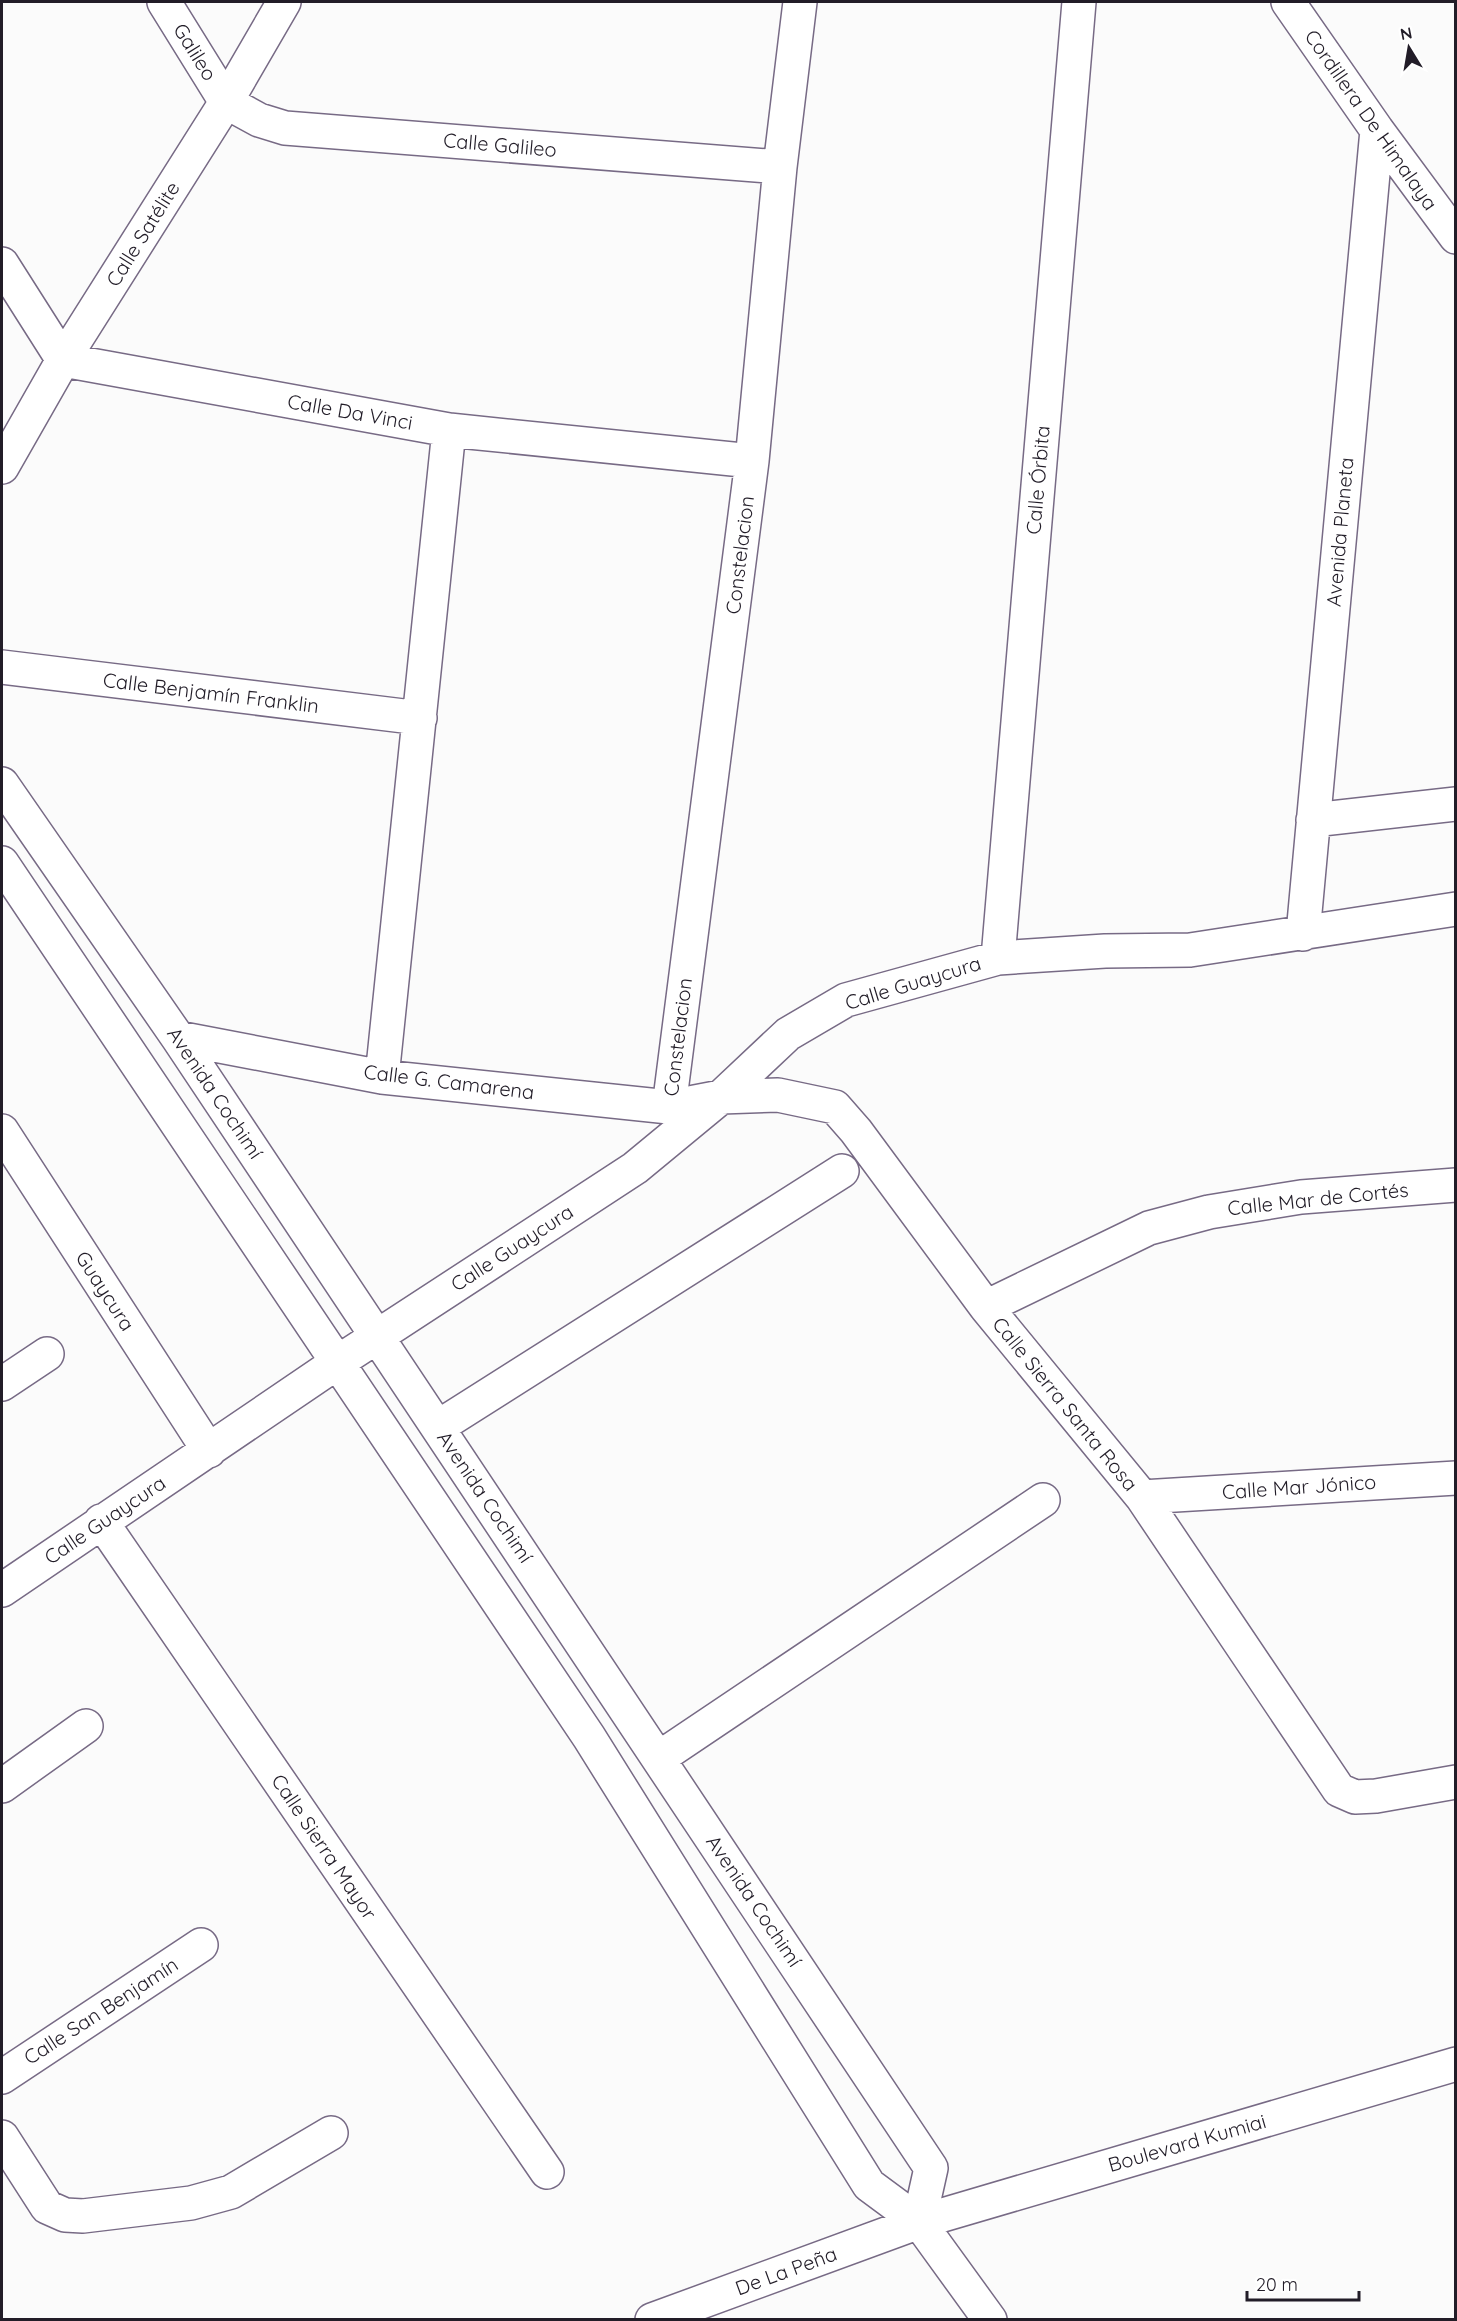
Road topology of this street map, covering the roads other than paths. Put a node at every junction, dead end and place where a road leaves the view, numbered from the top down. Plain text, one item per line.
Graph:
1 (164, 2) edge
2 (284, 2) edge
3 (800, 2) edge
4 (1078, 2) edge
5 (1288, 2) edge
6 (226, 102) junction
7 (1377, 130) junction
8 (780, 167) junction
9 (1455, 237) edge
10 (2, 264) edge
11 (63, 360) junction
12 (449, 430) junction
13 (752, 461) junction
14 (2, 467) edge
15 (2, 667) edge
16 (420, 718) junction
17 (2, 784) edge
18 (1455, 804) edge
19 (1313, 820) junction
20 (2, 863) edge
21 (1455, 909) edge
22 (1303, 934) junction
23 (998, 957) junction
24 (178, 1038) junction
25 (382, 1077) junction
26 (721, 1097) junction
27 (669, 1107) junction
28 (2, 1131) edge
29 (842, 1171) dead end
30 (1455, 1185) edge
31 (986, 1307) junction
32 (377, 1336) junction
33 (47, 1354) dead end
34 (338, 1362) junction
35 (2, 1384) edge
36 (438, 1426) junction
37 (209, 1451) junction
38 (1455, 1478) edge
39 (1142, 1497) junction
40 (1043, 1500) dead end
41 (101, 1521) junction
42 (2, 1590) edge
43 (86, 1726) dead end
44 (659, 1758) junction
45 (1455, 1782) edge
46 (2, 1786) edge
47 (201, 1945) dead end
48 (1455, 2064) edge
49 (2, 2077) edge
50 (331, 2133) dead end
51 (2, 2138) edge
52 (547, 2172) dead end
53 (919, 2222) junction
54 (652, 2319) edge
55 (990, 2319) edge

1 - 6 street, Galileo
2 - 6 street, Calle Satélite
3 - 8 street, Constelacion
4 - 23 street, Calle Órbita
5 - 7 street, Cordillera De Himalaya
6 - 8 street, Calle Galileo
6 - 11 street, Calle Satélite
7 - 9 street, Cordillera De Himalaya
7 - 19 street, Avenida Planeta
8 - 13 street, Constelacion
10 - 11 street
11 - 12 street, Calle Da Vinci
11 - 14 street, Calle Satélite
12 - 13 street, Calle Da Vinci
12 - 16 street
13 - 27 street, Constelacion
15 - 16 street, Calle Benjamín Franklin
16 - 25 street
17 - 24 street, Avenida Cochimí
18 - 19 street
19 - 22 street, Avenida Planeta
20 - 34 street
21 - 22 street, Calle Guaycura
22 - 23 street, Calle Guaycura
23 - 26 street, Calle Guaycura
24 - 25 street, Calle G. Camarena
24 - 32 street, Avenida Cochimí
25 - 27 street, Calle G. Camarena
26 - 27 street, Calle G. Camarena
26 - 31 street, Calle Sierra Santa Rosa
26 - 32 street, Calle Guaycura
28 - 37 street, Guaycura
29 - 36 street
30 - 31 street, Calle Mar de Cortés
31 - 39 street, Calle Sierra Santa Rosa
32 - 34 street, Calle Guaycura
32 - 36 street, Avenida Cochimí
33 - 35 street
34 - 37 street, Calle Guaycura
34 - 53 street
36 - 44 street, Avenida Cochimí
37 - 41 street, Calle Guaycura
38 - 39 street, Calle Mar Jónico
39 - 45 street, Calle Sierra Santa Rosa
40 - 44 street
41 - 42 street, Calle Guaycura
41 - 52 street, Calle Sierra Mayor
43 - 46 street
44 - 53 street, Avenida Cochimí
47 - 49 street, Calle San Benjamín
48 - 53 street, Boulevard Kumiai
50 - 51 street
53 - 54 street, De La Peña
53 - 55 street

